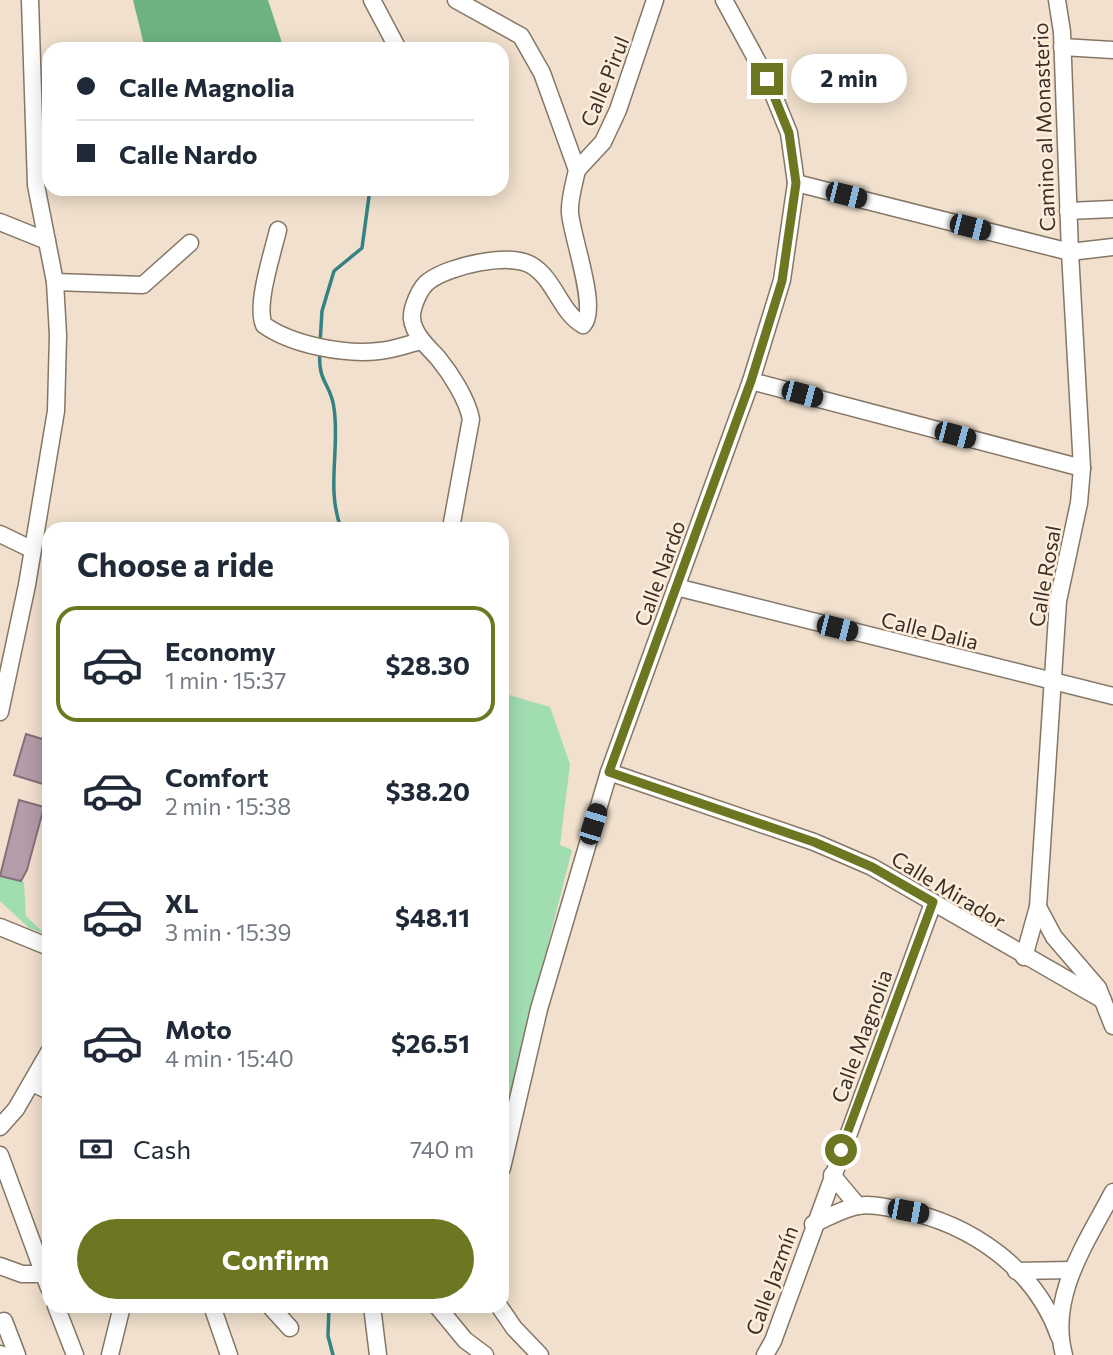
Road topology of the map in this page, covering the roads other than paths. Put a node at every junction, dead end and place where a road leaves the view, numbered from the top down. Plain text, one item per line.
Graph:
1 (30, 0) edge
2 (372, 0) edge
3 (456, 0) edge
4 (655, 0) edge
5 (724, 0) edge
6 (1057, 0) edge
7 (394, 42) edge
8 (1062, 47) junction
9 (1113, 50) edge
10 (577, 170) junction
11 (796, 183) junction
12 (1113, 209) edge
13 (1068, 211) junction
14 (0, 222) edge
15 (278, 230) dead end
16 (47, 241) junction
17 (190, 243) dead end
18 (1113, 247) edge
19 (1070, 252) junction
20 (55, 282) junction
21 (422, 341) junction
22 (751, 381) junction
23 (1082, 468) junction
24 (452, 522) edge
25 (0, 534) edge
26 (31, 549) junction
27 (676, 587) junction
28 (1050, 682) junction
29 (1113, 696) edge
30 (0, 712) edge
31 (609, 772) junction
32 (933, 902) junction
33 (1038, 907) junction
34 (0, 927) edge
35 (42, 944) edge
36 (1024, 957) junction
37 (1103, 1000) junction
38 (1113, 1027) edge
39 (42, 1065) edge
40 (32, 1083) junction
41 (42, 1088) edge
42 (0, 1127) edge
43 (509, 1137) edge
44 (0, 1155) edge
45 (832, 1175) junction
46 (1113, 1192) edge
47 (859, 1206) junction
48 (813, 1224) junction
49 (0, 1266) edge
50 (42, 1270) edge
51 (1072, 1270) junction
52 (1016, 1271) junction
53 (42, 1280) edge
54 (61, 1313) edge
55 (120, 1313) edge
56 (214, 1313) edge
57 (276, 1313) edge
58 (373, 1313) edge
59 (443, 1313) edge
60 (504, 1313) edge
61 (4, 1321) dead end
62 (290, 1328) dead end
63 (1059, 1336) junction
64 (17, 1355) edge
65 (75, 1355) edge
66 (110, 1355) edge
67 (229, 1355) edge
68 (378, 1355) edge
69 (485, 1355) edge
70 (540, 1355) edge
71 (765, 1355) edge
72 (1064, 1355) edge

1 - 16 street
2 - 7 street
3 - 10 street
4 - 10 street, Calle Pirul
5 - 11 street, Calle Nardo
6 - 8 street, Camino al Monasterio
8 - 9 street
8 - 13 street, Camino al Monasterio
10 - 21 street
11 - 19 street
11 - 22 street, Calle Nardo
12 - 13 street
13 - 19 street, Camino al Monasterio
14 - 16 street
15 - 21 street
16 - 20 street
17 - 20 street
18 - 19 street
19 - 23 street, Calle Rosal
20 - 26 street
21 - 24 street
22 - 23 street
22 - 27 street, Calle Nardo
23 - 28 street, Calle Rosal
25 - 26 street
26 - 30 street
27 - 28 street, Calle Dalia
27 - 31 street, Calle Nardo
28 - 29 street, Calle Dalia
28 - 33 street, Calle Rosal
31 - 32 street, Calle Mirador
31 - 43 street, Calle Nardo
32 - 36 street, Calle Mirador
32 - 45 street, Calle Magnolia
33 - 36 street, Calle Rosal
33 - 37 street
34 - 35 street
36 - 37 street, Calle Mirador
37 - 38 street
39 - 40 street
40 - 41 street
40 - 42 street
44 - 50 street
45 - 47 street
45 - 48 street, Calle Magnolia
46 - 51 street
47 - 48 street, Calle Jazmín
47 - 52 street, Calle Jazmín
48 - 71 street, Calle Jazmín
49 - 53 street
51 - 52 street
51 - 63 street
52 - 63 street, Calle Jazmín
54 - 65 street
55 - 66 street
56 - 67 street
57 - 62 street
58 - 68 street
59 - 69 street
60 - 70 street
61 - 64 street
63 - 72 street

